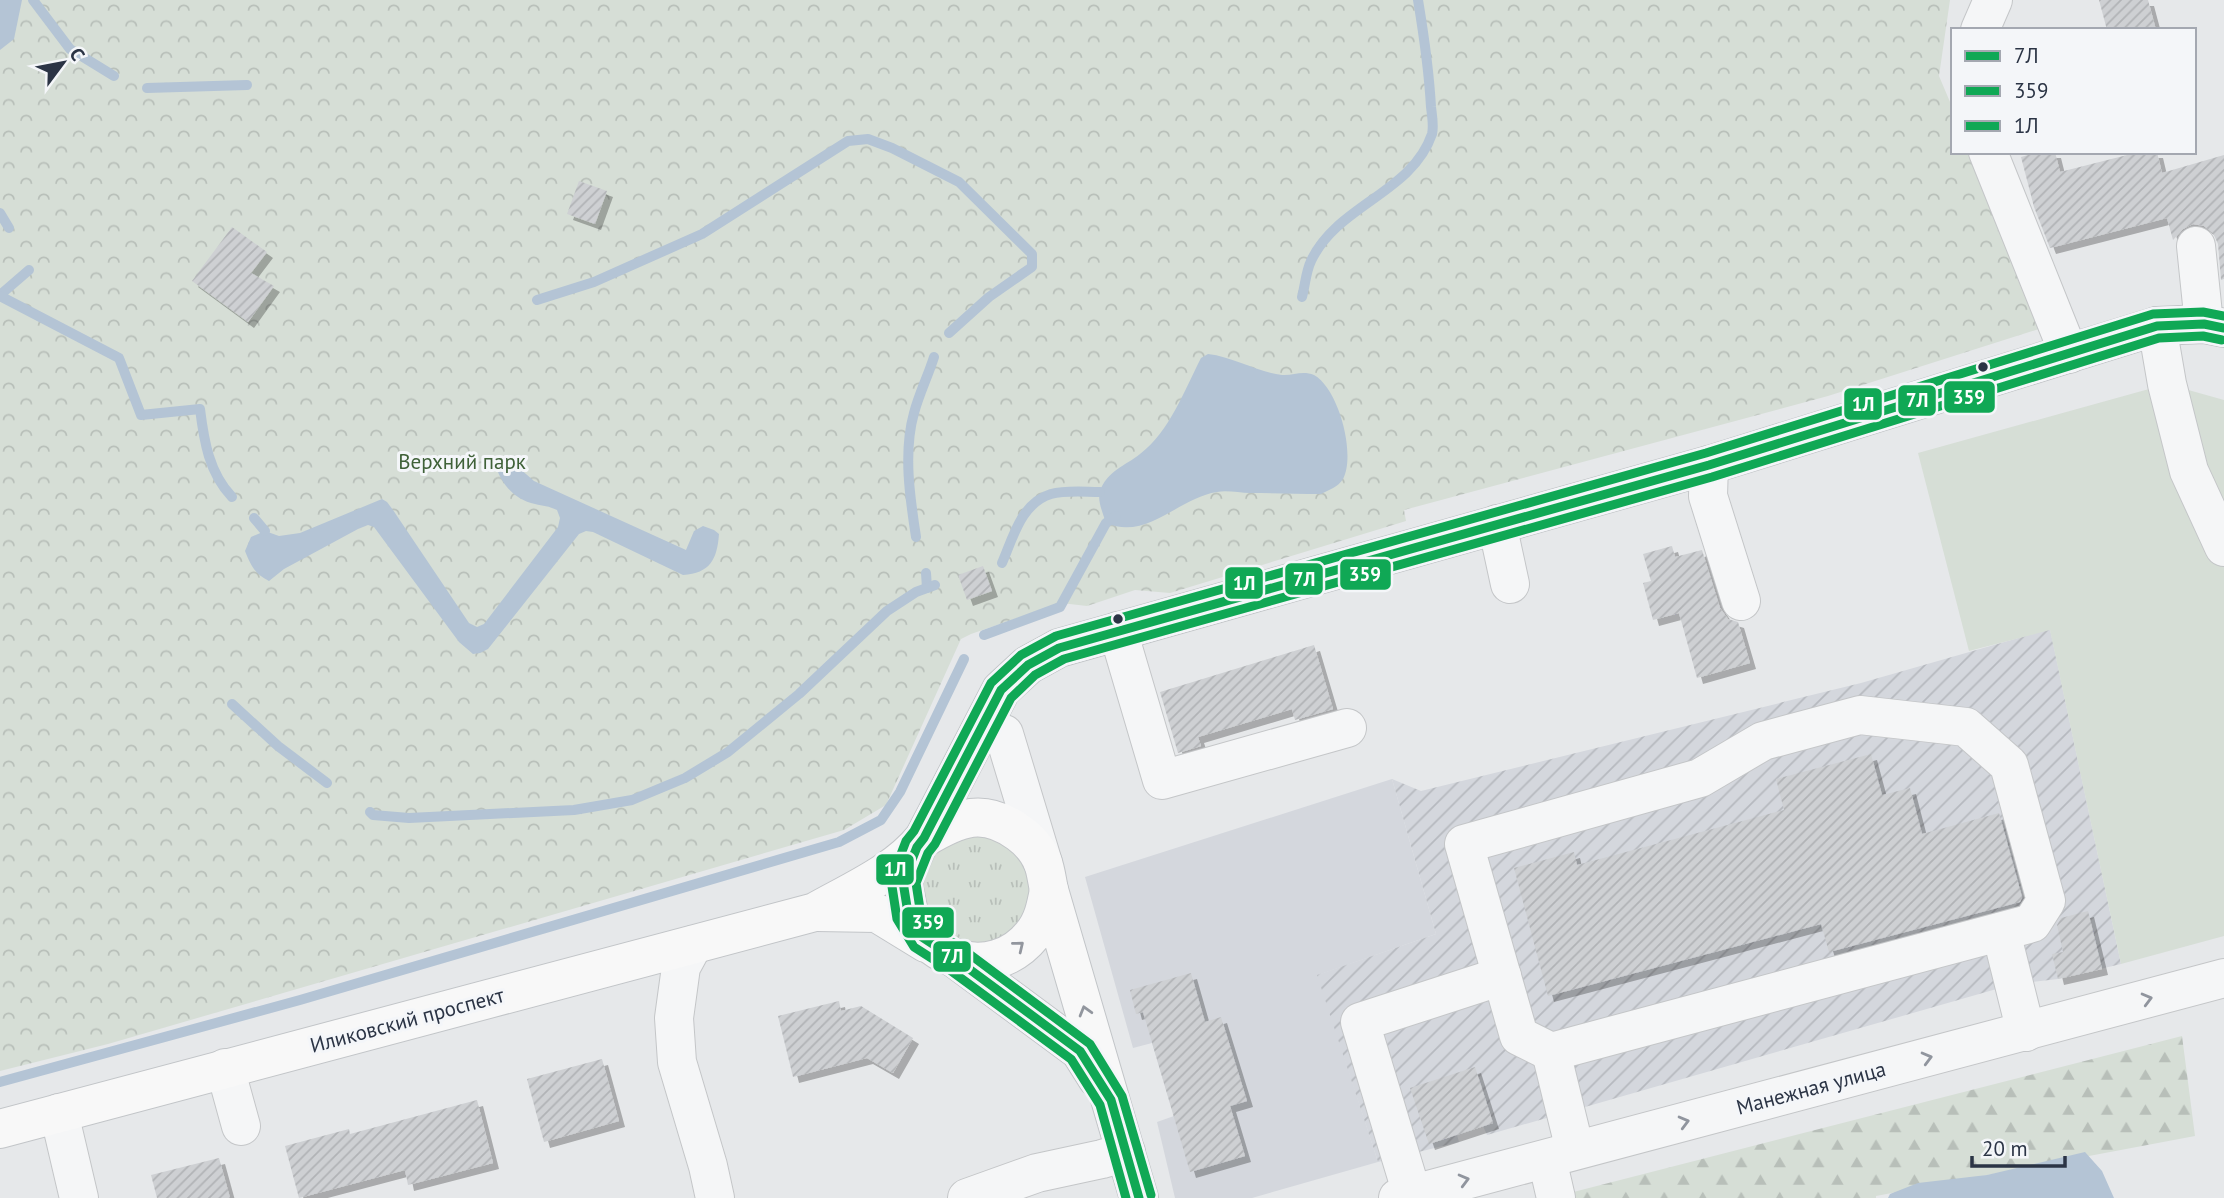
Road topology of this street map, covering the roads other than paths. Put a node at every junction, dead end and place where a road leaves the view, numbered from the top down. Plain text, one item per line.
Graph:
1 (1993, 0) edge
2 (1981, 28) edge
3 (1989, 154) edge
4 (2196, 246) dead end
5 (2157, 326) junction
6 (2214, 326) edge
7 (2069, 354) junction
8 (1709, 465) junction
9 (1497, 524) junction
10 (2224, 547) edge
11 (1510, 584) dead end
12 (1741, 601) dead end
13 (1118, 631) junction
14 (1347, 728) dead end
15 (1003, 734) dead end
16 (921, 842) junction
17 (1046, 876) junction
18 (814, 912) junction
19 (2001, 932) junction
20 (693, 945) junction
21 (953, 958) junction
22 (1502, 976) junction
23 (2224, 978) edge
24 (2026, 1032) junction
25 (1551, 1052) junction
26 (225, 1068) junction
27 (1111, 1100) junction
28 (59, 1114) junction
29 (242, 1126) dead end
30 (0, 1129) edge
31 (1126, 1152) junction
32 (1561, 1154) junction
33 (707, 1164) edge
34 (989, 1194) edge
35 (1405, 1196) edge
36 (79, 1198) edge
37 (1139, 1198) edge
38 (1556, 1198) edge

1 - 2 street
3 - 7 street
4 - 6 street
5 - 6 main road, Иликовский проспект
5 - 7 main road, Иликовский проспект
5 - 10 street
7 - 8 main road, Иликовский проспект
8 - 9 main road, Иликовский проспект
8 - 12 street
9 - 11 street
9 - 13 main road, Иликовский проспект
13 - 14 street
13 - 16 main road, Иликовский проспект
15 - 17 street
16 - 17 main road
16 - 18 main road, Иликовский проспект
16 - 21 main road
21 -> 17 main road
27 -> 17 main road
18 - 20 main road, Иликовский проспект
18 - 21 main road, Иликовский проспект
19 - 22 street
19 - 24 street
19 - 25 street
20 - 26 main road, Иликовский проспект
20 - 33 street
21 - 27 main road
22 - 25 street
22 - 35 street
24 -> 23 street, Манежная улица
32 -> 24 street, Манежная улица
25 - 32 street
26 - 28 main road, Иликовский проспект
26 - 29 street
27 - 31 main road
28 - 30 main road, Иликовский проспект
28 - 36 street
31 - 34 street
31 - 37 main road
35 -> 32 street, Манежная улица
32 - 38 street

